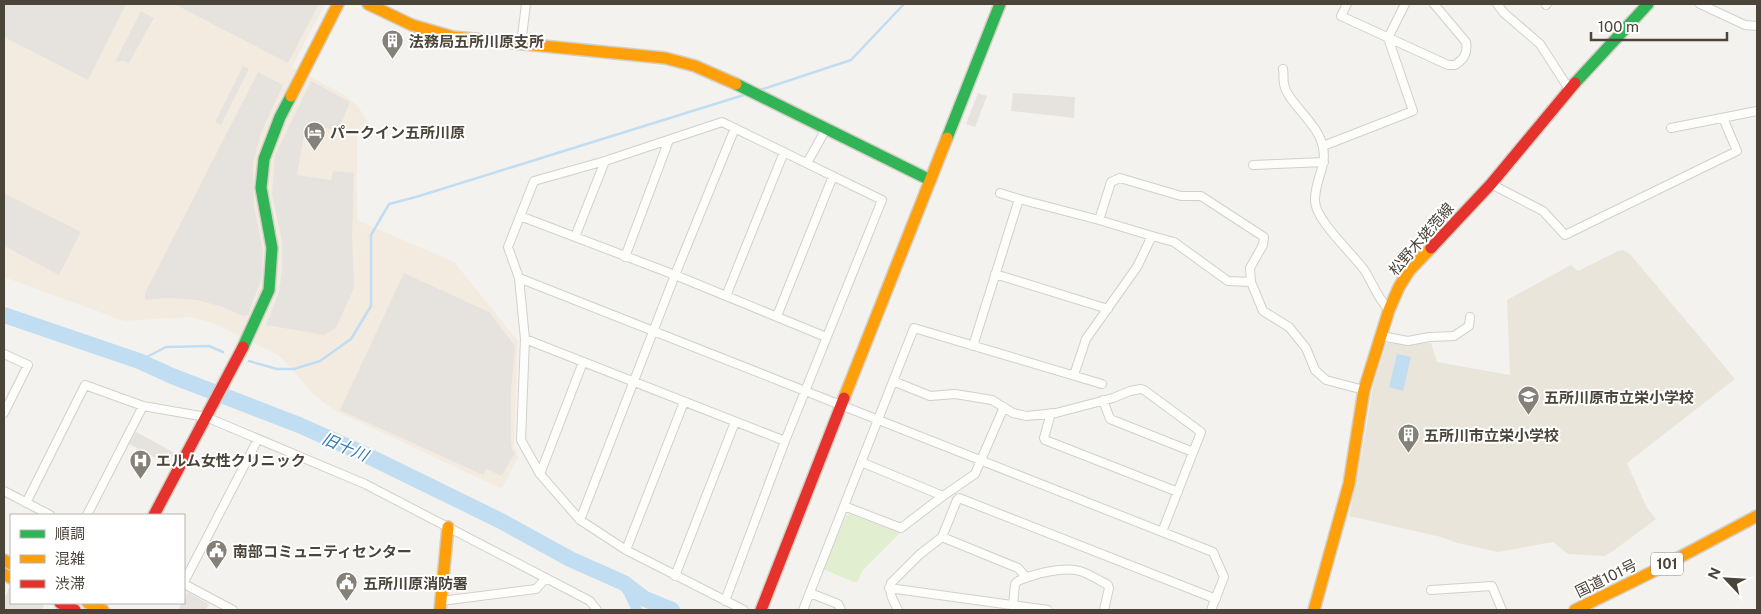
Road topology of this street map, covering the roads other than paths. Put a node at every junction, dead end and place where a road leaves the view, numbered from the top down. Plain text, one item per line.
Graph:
1 (338, 4) edge
2 (368, 4) edge
3 (526, 4) edge
4 (1000, 4) edge
5 (1348, 4) edge
6 (1405, 4) edge
7 (1434, 4) edge
8 (1497, 4) edge
9 (1645, 4) edge
10 (1700, 4) edge
11 (1757, 26) edge
12 (1388, 38) junction
13 (522, 44) junction
14 (1283, 69) dead end
15 (1569, 89) junction
16 (1757, 111) edge
17 (1723, 118) junction
18 (735, 128) junction
19 (1671, 128) dead end
20 (826, 129) junction
21 (669, 140) junction
22 (1324, 146) junction
23 (784, 152) junction
24 (605, 161) junction
25 (1324, 162) junction
26 (808, 163) junction
27 (1253, 165) dead end
28 (833, 176) junction
29 (930, 180) junction
30 (1491, 184) junction
31 (1000, 192) dead end
32 (1019, 199) junction
33 (520, 216) junction
34 (1099, 220) junction
35 (1152, 236) junction
36 (575, 237) junction
37 (625, 257) junction
38 (995, 274) junction
39 (675, 275) junction
40 (519, 278) junction
41 (1251, 282) junction
42 (726, 296) junction
43 (1108, 309) junction
44 (1389, 310) junction
45 (777, 316) junction
46 (1470, 317) dead end
47 (653, 331) junction
48 (1381, 336) junction
49 (826, 337) junction
50 (525, 339) junction
51 (973, 346) junction
52 (4, 354) edge
53 (583, 362) junction
54 (1074, 375) junction
55 (893, 381) junction
56 (633, 382) junction
57 (1102, 384) dead end
58 (1364, 390) junction
59 (805, 391) junction
60 (1103, 400) junction
61 (684, 402) junction
62 (841, 405) junction
63 (143, 406) junction
64 (1004, 407) junction
65 (4, 413) edge
66 (1051, 413) junction
67 (208, 414) junction
68 (877, 419) junction
69 (735, 422) junction
70 (258, 439) junction
71 (785, 441) junction
72 (1193, 452) junction
73 (981, 461) junction
74 (861, 462) junction
75 (540, 474) junction
76 (4, 491) edge
77 (1178, 492) junction
78 (943, 496) junction
79 (26, 503) junction
80 (844, 506) junction
81 (48, 514) edge
82 (88, 514) edge
83 (155, 514) edge
84 (1757, 516) edge
85 (580, 520) junction
86 (448, 527) junction
87 (1162, 532) junction
88 (942, 538) junction
89 (626, 550) junction
90 (675, 576) junction
91 (1026, 577) junction
92 (546, 578) junction
93 (185, 581) edge
94 (185, 584) edge
95 (890, 588) junction
96 (1431, 590) dead end
97 (810, 593) junction
98 (1216, 599) junction
99 (724, 601) junction
100 (62, 604) edge
101 (90, 604) edge
102 (441, 606) edge
103 (1013, 606) junction
104 (75, 610) edge
105 (104, 610) edge
106 (233, 610) edge
107 (597, 610) edge
108 (744, 610) edge
109 (761, 610) edge
110 (803, 610) edge
111 (841, 610) edge
112 (898, 610) edge
113 (1048, 610) edge
114 (1104, 610) edge
115 (1211, 610) edge
116 (1314, 610) edge
117 (1502, 610) edge
118 (1575, 610) edge

1 - 67 main road
2 - 13 main road
3 - 13 street
4 - 29 main road
5 - 12 street
6 - 12 street
7 - 12 street
8 - 15 street
9 - 15 main road, 松野木姥萢線
10 - 11 street
12 - 22 street
13 - 20 main road
14 - 22 street
15 - 30 main road, 松野木姥萢線
16 - 17 street
17 - 19 street
17 - 30 street
18 - 21 street
18 - 23 street
18 - 39 street
20 - 26 street
20 - 29 main road
21 - 24 street
21 - 37 street
22 - 25 street
23 - 26 street
23 - 42 street
24 - 33 street
24 - 36 street
25 - 27 street
25 - 44 street
26 - 28 street
28 - 45 street
28 - 49 street
29 - 62 main road
30 - 44 main road, 松野木姥萢線
31 - 32 street
32 - 34 street
32 - 38 street
33 - 36 street
33 - 40 street
34 - 35 street
34 - 41 street
35 - 41 street
35 - 43 street
36 - 37 street
37 - 39 street
38 - 43 street
38 - 51 street
39 - 42 street
39 - 47 street
40 - 47 street
40 - 50 street
41 - 58 street
42 - 45 street
43 - 54 street
44 - 48 main road, 松野木姥萢線
45 - 49 street
46 - 48 street
47 - 56 street
47 - 59 street
48 - 58 main road, 松野木姥萢線
49 - 59 street
50 - 53 street
50 - 75 street
51 - 54 street
51 - 55 street
52 - 65 street
53 - 56 street
53 - 75 street
54 - 57 street
55 - 64 street
55 - 68 street
56 - 61 street
56 - 85 street
58 - 116 main road, 松野木姥萢線
59 - 62 street
59 - 71 street
60 - 66 street
60 - 72 street
60 - 72 street
61 - 69 street
61 - 89 street
62 - 68 street
62 - 109 main road
63 - 67 street
63 - 79 street
63 - 82 street
64 - 66 street
64 - 73 street
66 - 77 street
67 - 70 street
67 - 83 main road
68 - 73 street
68 - 74 street
69 - 71 street
69 - 90 street
70 - 86 street
70 - 93 street
71 - 99 street
72 - 77 street
73 - 78 street
73 - 87 street
74 - 78 street
74 - 80 street
75 - 85 street
76 - 79 street
77 - 87 street
78 - 80 street
79 - 81 street
80 - 97 street
84 - 118 main road, 国道101号 / 101
85 - 89 street
86 - 92 street
86 - 102 main road
87 - 98 street
88 - 91 street
88 - 95 street
88 - 98 street
89 - 90 street
90 - 99 street
91 - 103 street
91 - 114 street
92 - 102 street
92 - 107 street
94 - 106 street
95 - 103 street
95 - 112 street
96 - 117 street
97 - 110 street
97 - 111 street
98 - 115 street
99 - 108 street
100 - 104 main road
101 - 105 main road
103 - 113 street

